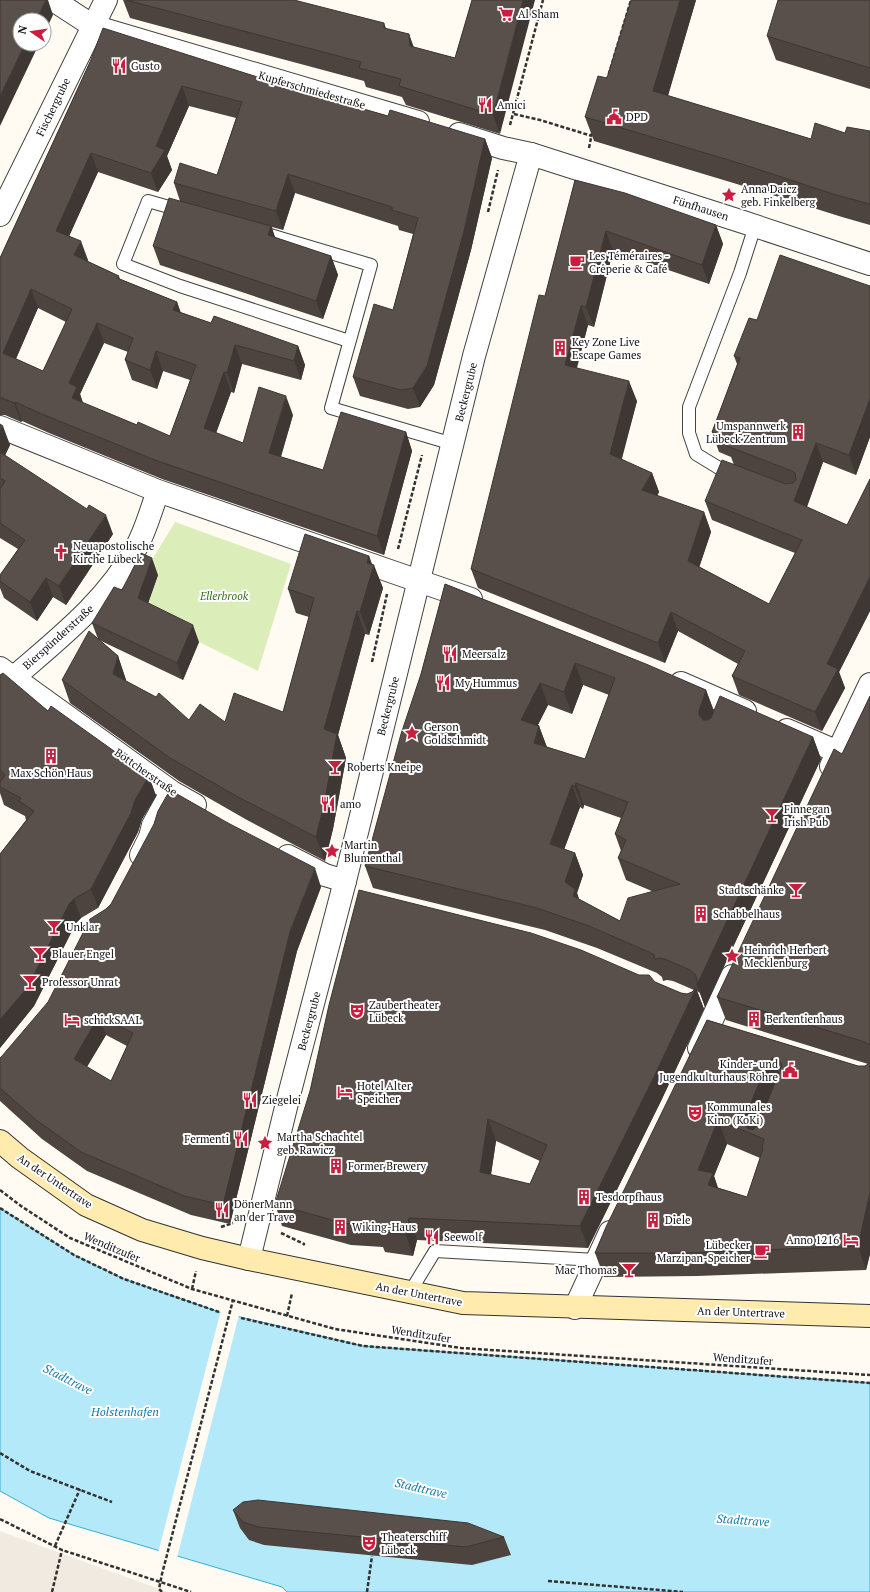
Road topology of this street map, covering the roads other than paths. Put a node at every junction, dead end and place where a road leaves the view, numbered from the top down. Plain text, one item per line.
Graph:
1 (53, 0) edge
2 (106, 0) edge
3 (93, 26) junction
4 (531, 154) junction
5 (192, 213) edge
6 (0, 215) edge
7 (755, 226) junction
8 (248, 228) edge
9 (870, 264) edge
10 (349, 341) junction
11 (0, 427) edge
12 (453, 444) junction
13 (747, 479) edge
14 (158, 491) junction
15 (419, 581) junction
16 (492, 608) edge
17 (665, 676) edge
18 (6, 678) edge
19 (870, 684) edge
20 (838, 752) junction
21 (823, 781) edge
22 (172, 792) junction
23 (213, 815) edge
24 (269, 846) edge
25 (132, 870) edge
26 (344, 887) junction
27 (364, 898) edge
28 (742, 955) edge
29 (695, 1004) edge
30 (712, 1020) junction
31 (730, 1035) edge
32 (692, 1063) edge
33 (0, 1141) edge
34 (619, 1213) edge
35 (249, 1260) junction
36 (596, 1260) junction
37 (410, 1292) junction
38 (575, 1308) junction
39 (870, 1316) edge

1 - 3 street, Kupferschmiedestraße
2 - 3 street, Fischergrube
3 - 4 street, Kupferschmiedestraße
3 - 6 street, Fischergrube
4 - 7 street, Fünfhausen
4 - 12 street, Beckergrube
5 - 10 lane
7 - 9 street, Fünfhausen
7 - 13 lane
8 - 10 lane
10 - 12 lane
11 - 14 street
12 - 15 street, Beckergrube
14 - 15 street
14 - 18 street, Bierspünderstraße
15 - 16 street
15 - 26 street, Beckergrube
17 - 20 street
18 - 22 street, Böttcherstraße
19 - 20 street
20 - 21 street
22 - 23 street, Böttcherstraße
22 - 25 street
24 - 26 street
26 - 27 street
26 - 35 street, Beckergrube
28 - 30 street
29 - 30 street
30 - 31 street
30 - 32 street
33 - 35 main road, An der Untertrave
34 - 36 street
35 - 37 main road, An der Untertrave
36 - 37 lane
36 - 38 street
37 - 38 main road, An der Untertrave
38 - 39 main road, An der Untertrave

